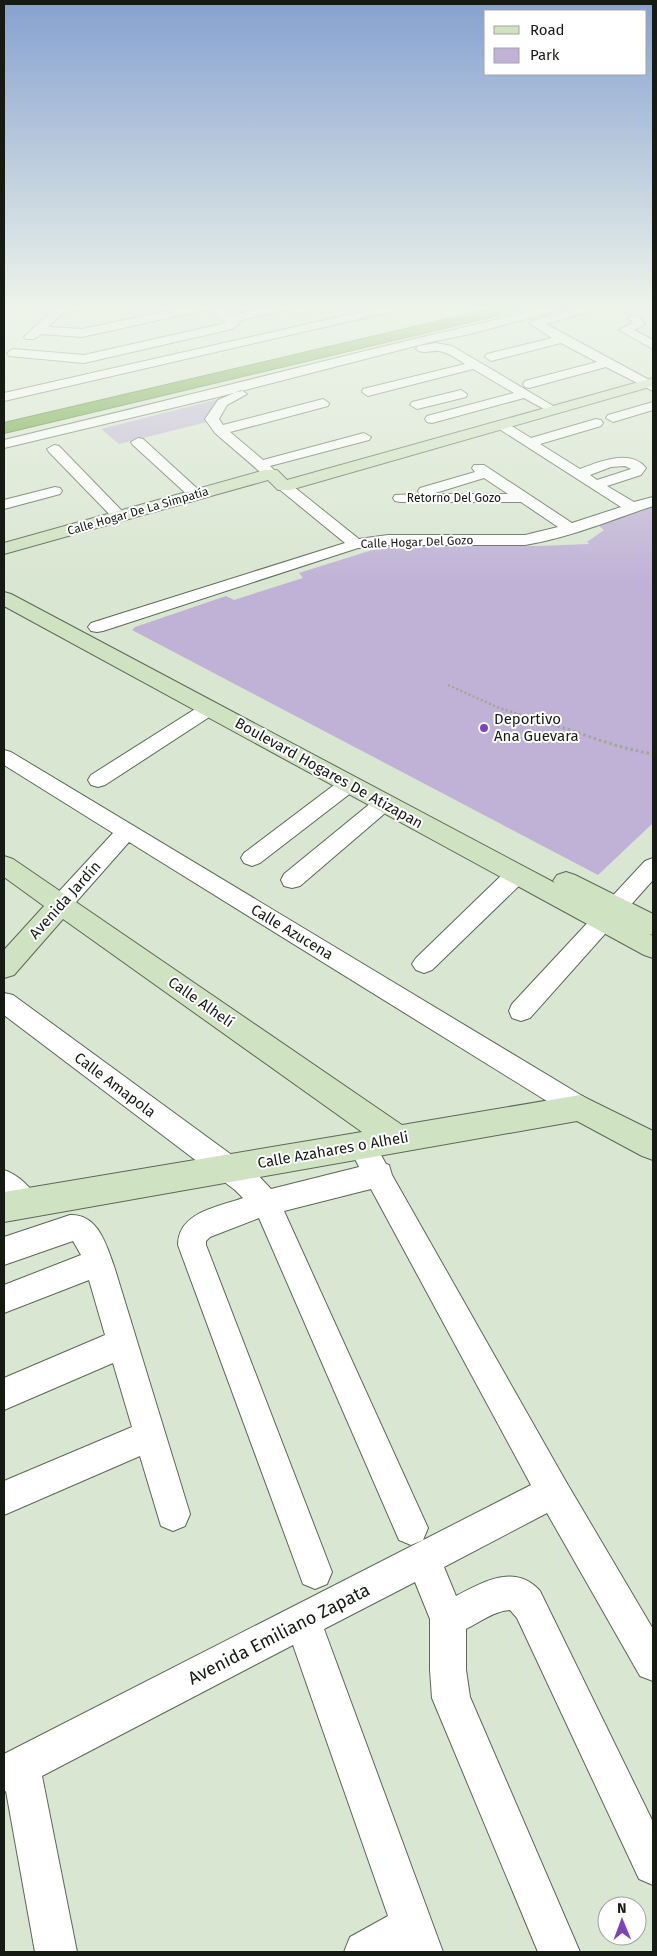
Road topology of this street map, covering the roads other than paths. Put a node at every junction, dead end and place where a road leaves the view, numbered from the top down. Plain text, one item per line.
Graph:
1 (100, 398) edge
2 (130, 398) edge
3 (197, 398) edge
4 (230, 398) edge
5 (444, 398) edge
6 (497, 398) edge
7 (538, 398) edge
8 (597, 398) edge
9 (323, 403) dead end
10 (417, 405) dead end
11 (653, 406) edge
12 (553, 410) junction
13 (432, 418) dead end
14 (613, 418) dead end
15 (4, 421) edge
16 (596, 423) dead end
17 (500, 425) junction
18 (4, 428) edge
19 (220, 430) junction
20 (364, 437) dead end
21 (138, 442) dead end
22 (528, 443) junction
23 (265, 447) dead end
24 (54, 449) dead end
25 (6, 451) edge
26 (247, 452) junction
27 (578, 474) junction
28 (272, 475) junction
29 (595, 484) junction
30 (55, 492) dead end
31 (196, 495) junction
32 (525, 498) junction
33 (653, 501) edge
34 (4, 505) edge
35 (633, 508) junction
36 (120, 516) junction
37 (571, 528) junction
38 (356, 544) junction
39 (4, 549) edge
40 (4, 577) edge
41 (12, 596) edge
42 (97, 627) junction
43 (210, 708) junction
44 (4, 756) edge
45 (98, 780) dead end
46 (349, 784) junction
47 (384, 803) junction
48 (126, 831) junction
49 (252, 858) dead end
50 (4, 865) edge
51 (653, 866) edge
52 (516, 875) junction
53 (292, 880) dead end
54 (61, 904) junction
55 (609, 914) junction
56 (653, 925) edge
57 (653, 948) edge
58 (424, 964) dead end
59 (4, 968) edge
60 (4, 1002) edge
61 (521, 1011) dead end
62 (580, 1108) junction
63 (397, 1139) junction
64 (361, 1145) junction
65 (653, 1146) edge
66 (226, 1169) junction
67 (379, 1174) junction
68 (4, 1182) edge
69 (266, 1203) junction
70 (15, 1205) edge
71 (4, 1251) edge
72 (98, 1262) junction
73 (4, 1299) edge
74 (123, 1343) junction
75 (4, 1394) edge
76 (151, 1435) junction
77 (553, 1492) junction
78 (4, 1498) edge
79 (173, 1514) dead end
80 (417, 1544) junction
81 (315, 1572) dead end
82 (448, 1619) junction
83 (304, 1621) junction
84 (653, 1663) edge
85 (12, 1770) edge
86 (653, 1865) edge
87 (417, 1939) edge
88 (56, 1952) edge
89 (365, 1952) edge
90 (558, 1952) edge

1 - 15 highway
2 - 18 highway
3 - 25 street
4 - 19 street
5 - 10 street
6 - 13 street
7 - 12 street
8 - 12 street, Calle Hogar De La Simpatía
9 - 19 street
11 - 14 street
12 - 17 street, Calle Hogar De La Simpatía
16 - 22 street
17 - 22 street
17 - 28 street, Calle Hogar De La Simpatía
19 - 26 street
20 - 28 street
21 - 31 street
22 - 27 street
23 - 26 street
24 - 36 street
26 - 28 street
27 - 29 street
27 - 29 street
28 - 31 street, Calle Hogar De La Simpatía
28 - 38 street
29 - 35 street
30 - 34 street
31 - 36 street, Calle Hogar De La Simpatía
32 - 32 street, Retorno Del Gozo
32 - 37 street, Retorno Del Gozo
33 - 35 street, Calle Hogar Del Gozo
35 - 37 street, Calle Hogar Del Gozo
36 - 39 street, Calle Hogar De La Simpatía
37 - 38 street, Calle Hogar Del Gozo
38 - 42 street, Calle Hogar Del Gozo
40 - 41 street, Boulevard Hogares De Atizapan
41 - 42 street, Boulevard Hogares De Atizapan
41 - 43 street, Boulevard Hogares De Atizapan
42 - 55 street, Boulevard Hogares De Atizapan
43 - 45 street
43 - 46 street, Boulevard Hogares De Atizapan
44 - 48 street, Calle Azucena
46 - 47 street, Boulevard Hogares De Atizapan
46 - 49 street
47 - 52 street, Boulevard Hogares De Atizapan
47 - 53 street
48 - 54 street, Avenida Jardín
48 - 62 street, Calle Azucena
50 - 54 street, Calle Alhelí
51 - 55 street
52 - 55 street, Boulevard Hogares De Atizapan
52 - 58 street
54 - 59 street, Avenida Jardín
54 - 63 street, Calle Alhelí
55 - 56 street, Boulevard Hogares De Atizapan
55 - 57 street, Boulevard Hogares De Atizapan
55 - 61 street
60 - 66 street, Calle Amapola
62 - 63 street, Calle Azahares o Alheli
62 - 65 street
63 - 64 street, Calle Azahares o Alheli
64 - 66 street, Calle Azahares o Alheli
64 - 67 street
66 - 69 street, Calle Amapola
66 - 70 street, Calle Azahares o Alheli
67 - 69 street
67 - 77 street
68 - 70 street
69 - 80 street
69 - 81 street
71 - 72 street
72 - 73 street
72 - 74 street
74 - 75 street
74 - 76 street
76 - 78 street
76 - 79 street
77 - 80 street, Avenida Emiliano Zapata
77 - 84 street
80 - 82 street
80 - 83 street, Avenida Emiliano Zapata
82 - 86 street
82 - 90 street
83 - 85 street, Avenida Emiliano Zapata
83 - 87 street
85 - 88 street
87 - 89 street

